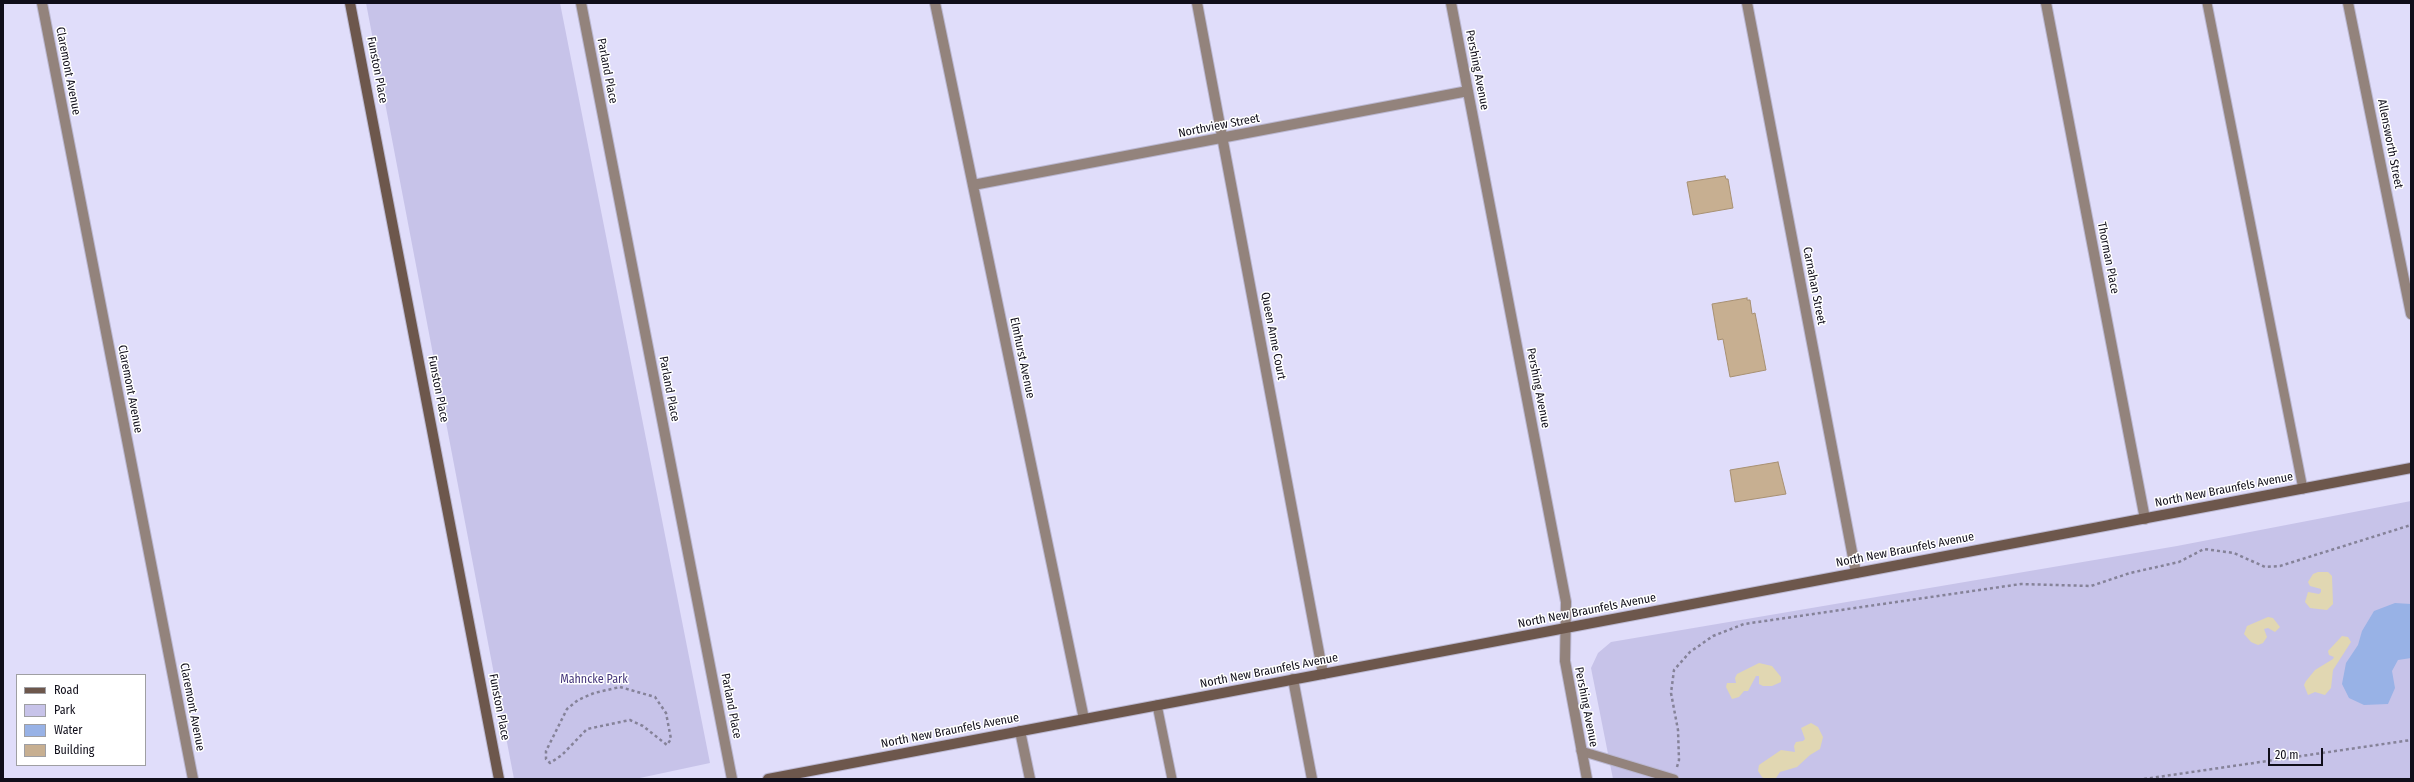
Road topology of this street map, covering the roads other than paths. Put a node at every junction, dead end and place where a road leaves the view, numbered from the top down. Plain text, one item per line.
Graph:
1 (42, 3) edge
2 (350, 3) edge
3 (580, 3) edge
4 (935, 3) edge
5 (1196, 3) edge
6 (1451, 3) edge
7 (1747, 3) edge
8 (2046, 3) edge
9 (2207, 3) edge
10 (2348, 3) edge
11 (1468, 92) junction
12 (1223, 138) junction
13 (973, 185) junction
14 (2411, 314) edge
15 (2411, 468) edge
16 (2303, 489) junction
17 (2144, 518) junction
18 (1856, 573) junction
19 (1564, 628) junction
20 (1323, 674) junction
21 (1293, 680) junction
22 (1157, 705) junction
23 (1084, 719) junction
24 (1020, 731) junction
25 (1581, 751) junction
26 (193, 779) edge
27 (500, 779) edge
28 (732, 779) edge
29 (768, 779) edge
30 (1030, 779) edge
31 (1172, 779) edge
32 (1312, 779) edge
33 (1587, 779) edge
34 (1674, 779) edge

1 - 26 street, Claremont Avenue
2 - 27 street, Funston Place
3 - 28 street, Parland Place
4 - 13 street, Elmhurst Avenue
5 - 12 street, Queen Anne Court
6 - 11 street, Pershing Avenue
7 - 18 street, Carnahan Street
8 - 17 street, Thorman Place
9 - 16 lane
10 - 14 street, Allensworth Street
11 - 12 street, Northview Street
11 - 19 street, Pershing Avenue
12 - 13 street, Northview Street
12 - 20 street, Queen Anne Court
13 - 23 street, Elmhurst Avenue
15 - 16 street, North New Braunfels Avenue
16 - 17 street, North New Braunfels Avenue
17 - 18 street, North New Braunfels Avenue
18 - 19 street, North New Braunfels Avenue
19 - 20 street, North New Braunfels Avenue
19 - 25 street, Pershing Avenue
20 - 21 street, North New Braunfels Avenue
21 - 22 street, North New Braunfels Avenue
21 - 32 street
22 - 23 street, North New Braunfels Avenue
22 - 31 lane
23 - 24 street, North New Braunfels Avenue
24 - 29 street, North New Braunfels Avenue
24 - 30 street
25 - 33 street, Pershing Avenue
25 - 34 lane

